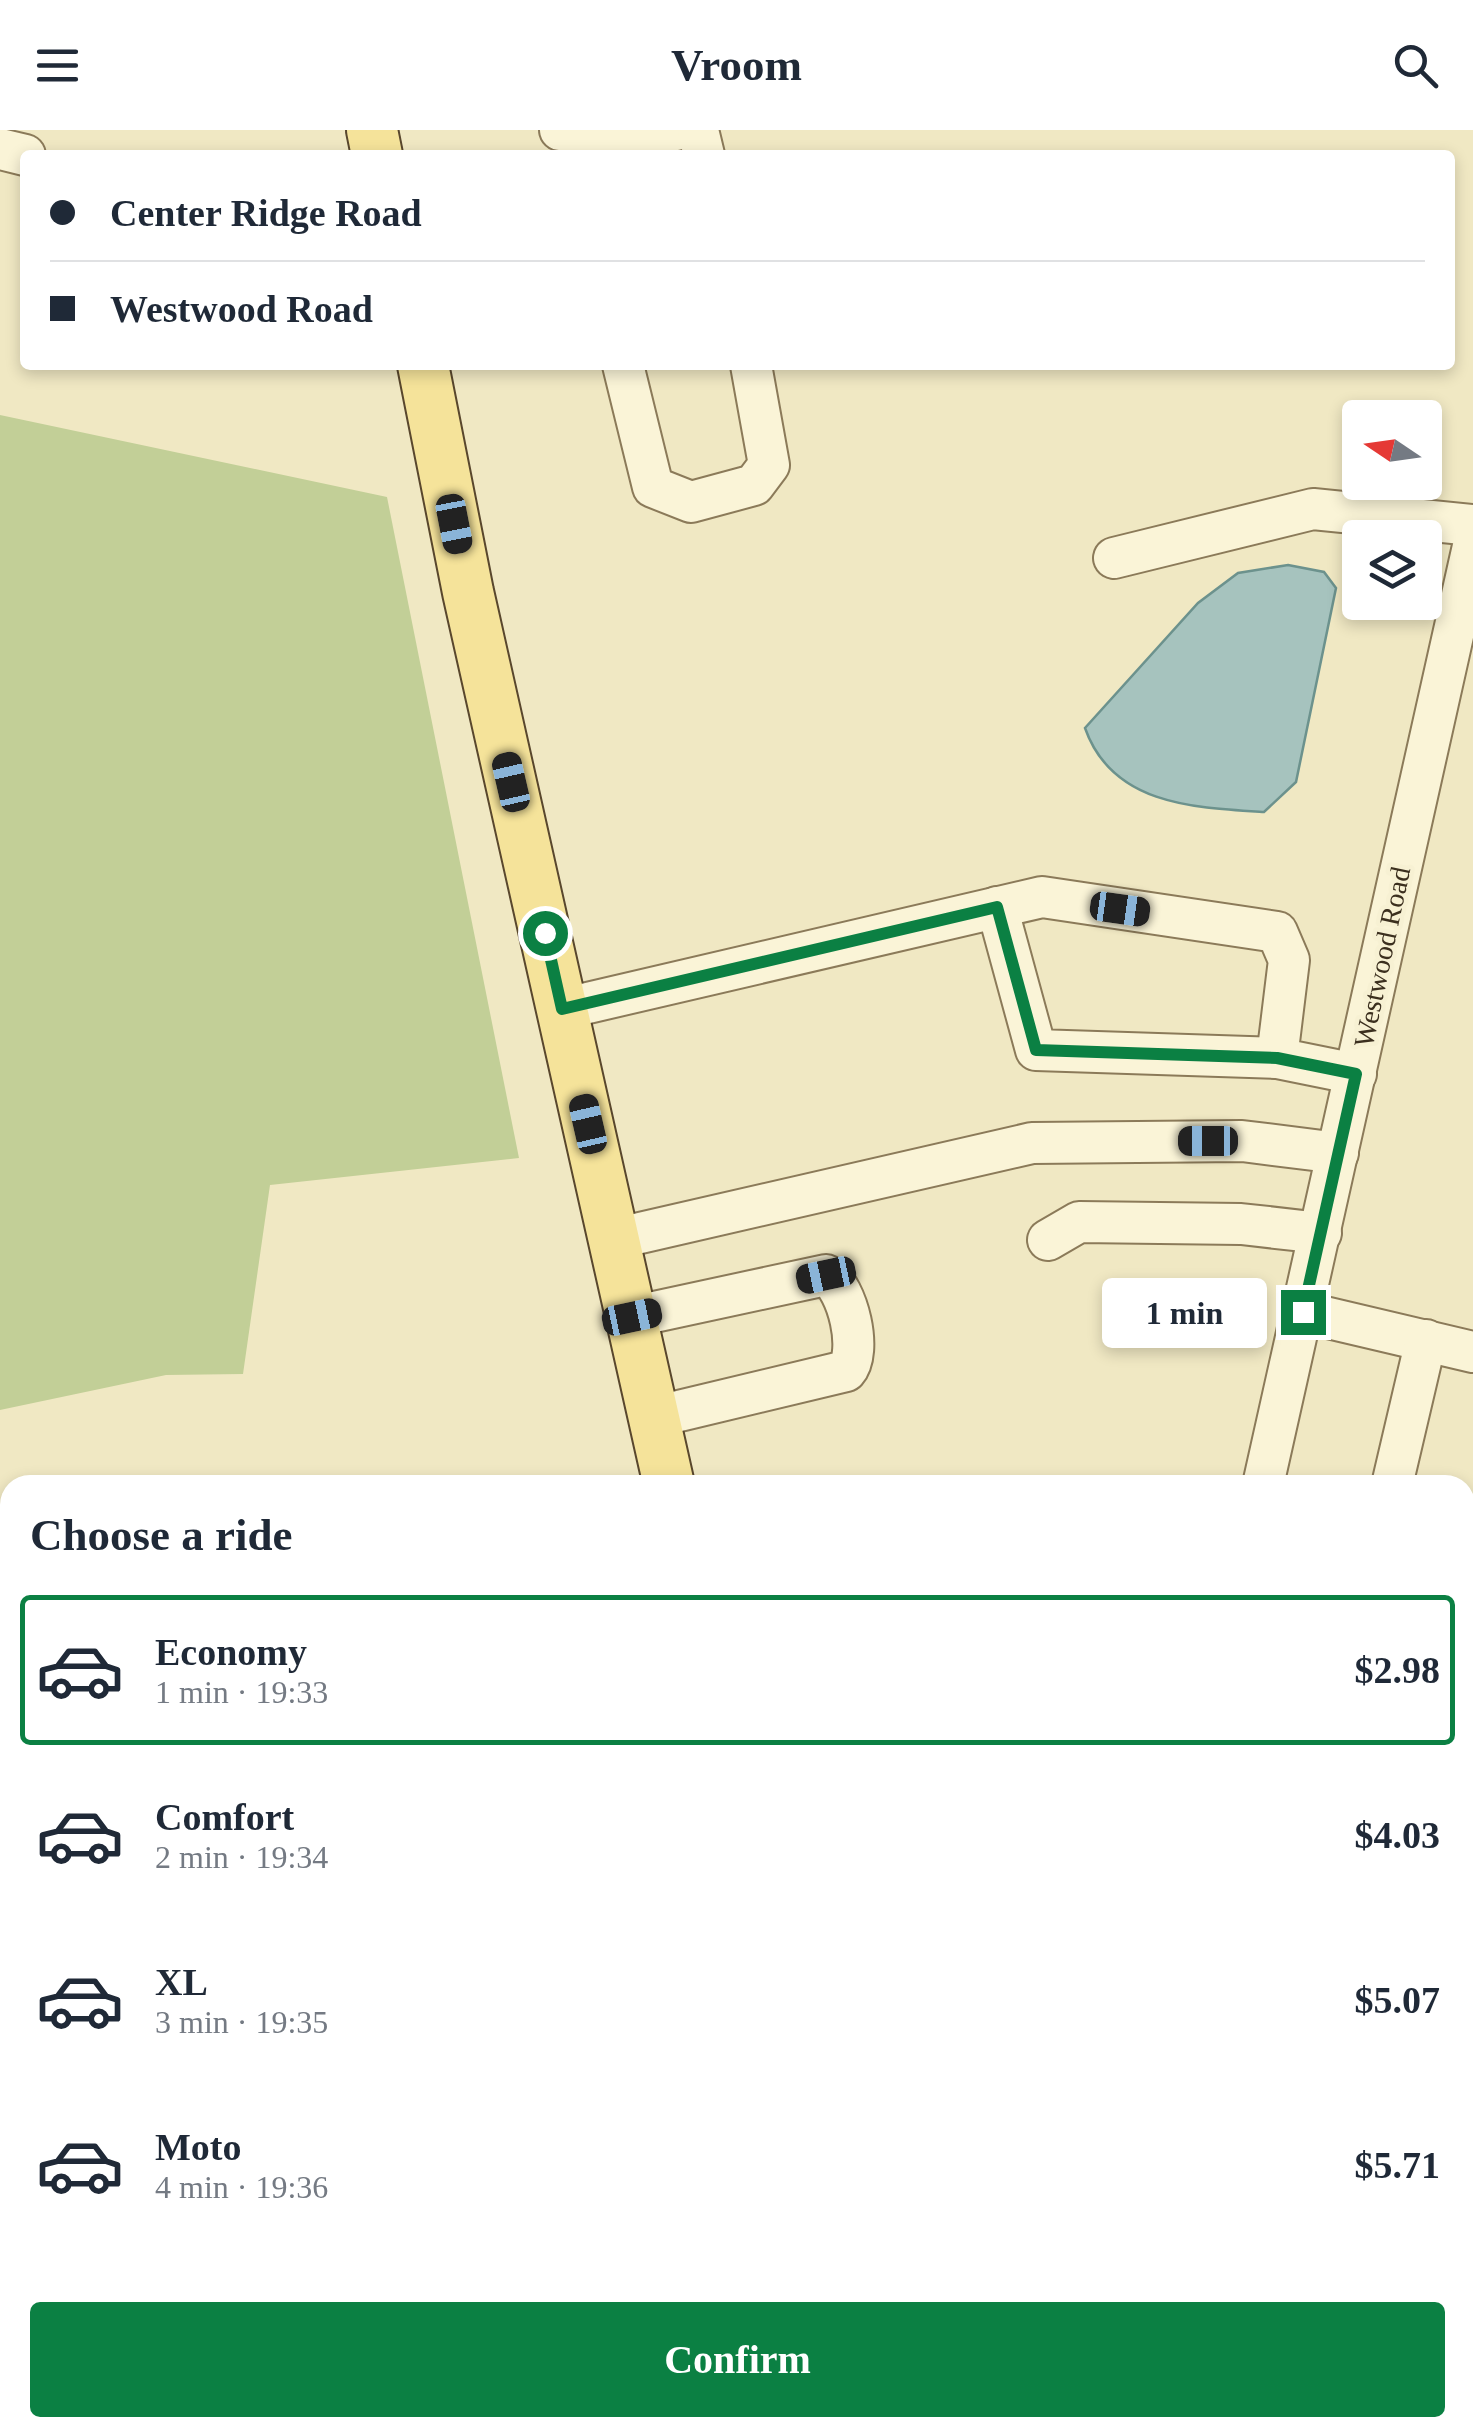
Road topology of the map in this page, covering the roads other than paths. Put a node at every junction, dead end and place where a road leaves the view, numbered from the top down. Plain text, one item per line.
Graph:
1 (676, 130) edge
2 (570, 140) edge
3 (424, 370) edge
4 (623, 370) edge
5 (751, 370) edge
6 (1473, 525) edge
7 (1473, 546) edge
8 (1114, 558) dead end
9 (997, 907) junction
10 (562, 1009) junction
11 (1277, 1058) junction
12 (1356, 1074) junction
13 (1338, 1153) junction
14 (1320, 1233) junction
15 (614, 1239) junction
16 (1048, 1240) dead end
17 (1303, 1312) junction
18 (632, 1317) junction
19 (1426, 1340) junction
20 (1473, 1352) edge
21 (654, 1417) junction
22 (667, 1475) edge
23 (1265, 1475) edge
24 (1394, 1475) edge

1 - 2 street
3 - 10 main road
4 - 5 street
6 - 8 street
7 - 12 street, Westwood Road
9 - 10 street
9 - 11 street
9 - 11 street
10 - 15 main road
11 - 12 street
12 - 13 street, Westwood Road
13 - 14 street, Westwood Road
13 - 15 street
14 - 16 street
14 - 17 street, Westwood Road
15 - 18 main road
17 - 19 street
17 - 23 street, Westwood Road
18 - 21 main road
18 - 21 street
19 - 20 street
19 - 24 street
21 - 22 main road

